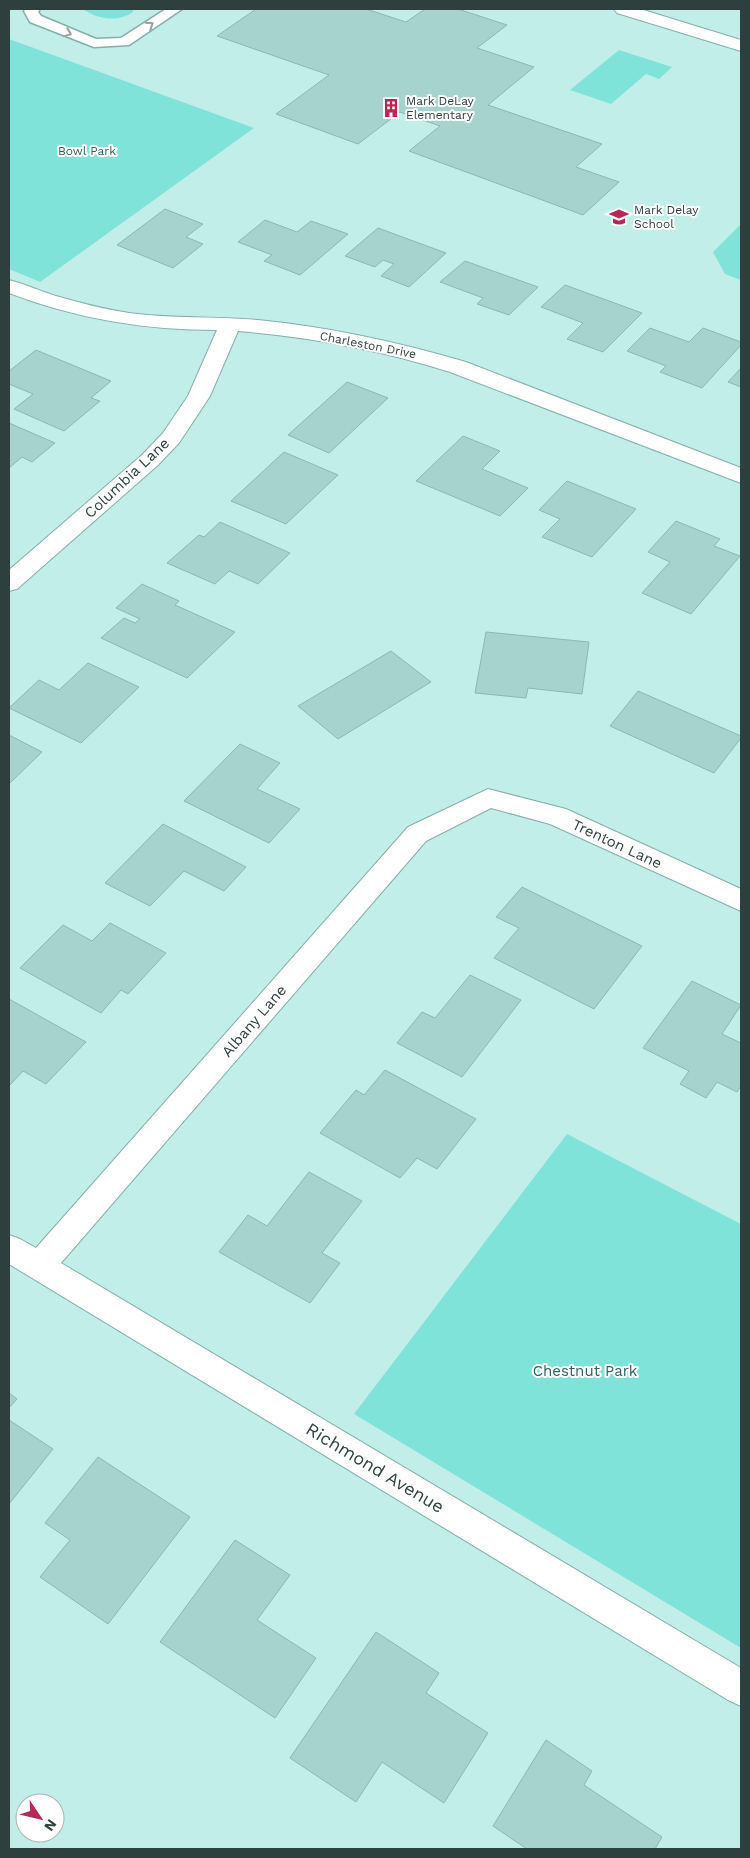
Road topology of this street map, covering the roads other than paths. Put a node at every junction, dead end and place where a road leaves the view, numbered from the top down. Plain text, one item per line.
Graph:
1 (33, 9) edge
2 (175, 9) edge
3 (623, 9) edge
4 (741, 46) edge
5 (9, 286) edge
6 (230, 324) junction
7 (741, 476) edge
8 (9, 583) edge
9 (488, 798) joint
10 (741, 901) edge
11 (9, 1248) edge
12 (39, 1267) junction
13 (741, 1688) edge

1 -> 2 lane
3 - 4 street
5 - 6 street, Charleston Drive
6 - 7 street, Charleston Drive
6 - 8 street, Columbia Lane
9 - 10 street, Trenton Lane
9 - 12 street, Albany Lane
11 - 12 street, Richmond Avenue
12 - 13 street, Richmond Avenue

